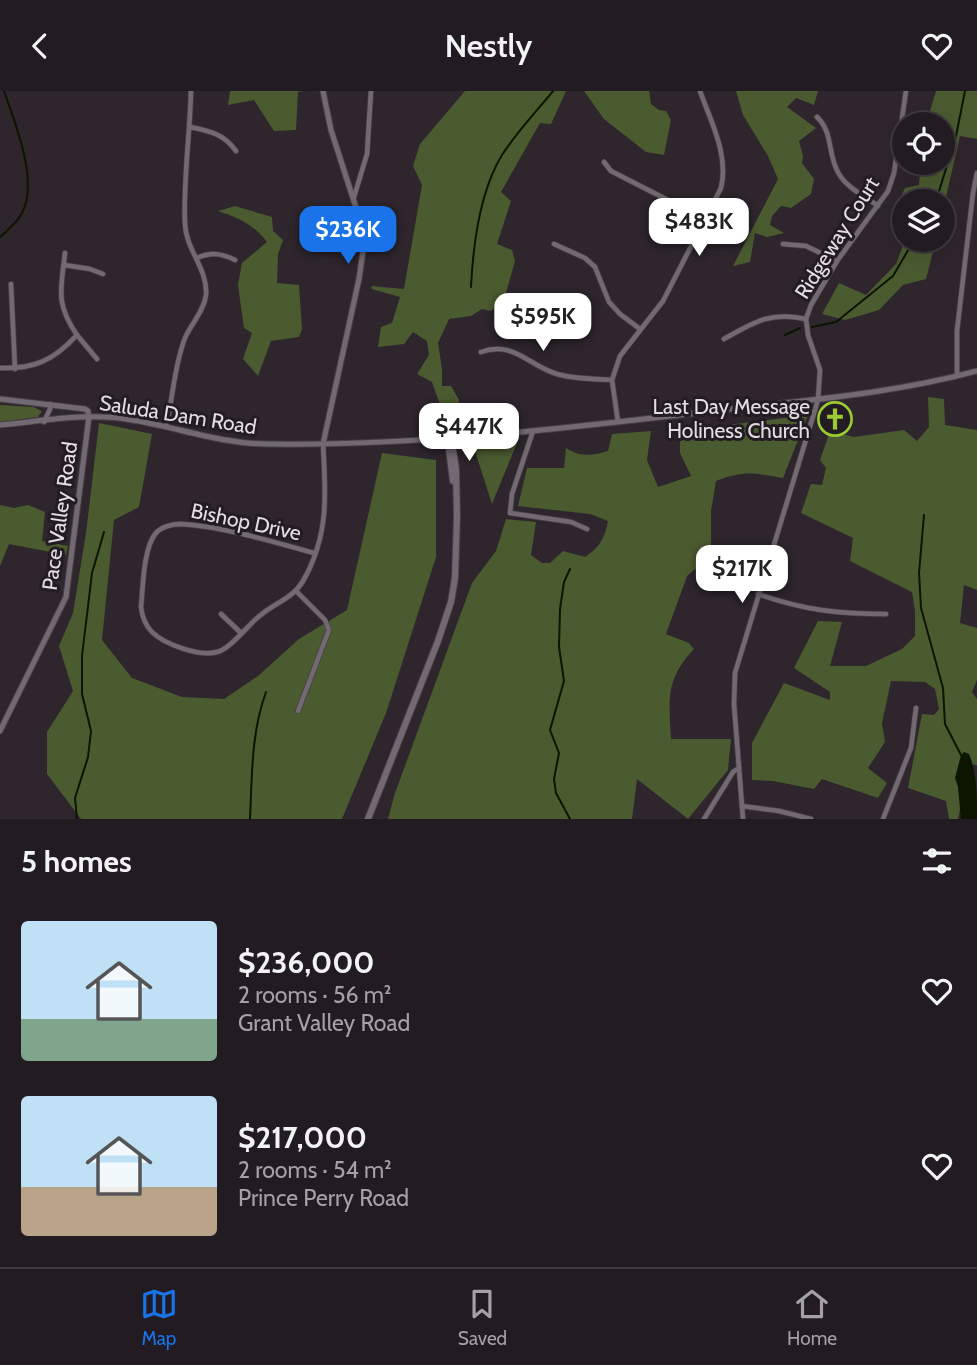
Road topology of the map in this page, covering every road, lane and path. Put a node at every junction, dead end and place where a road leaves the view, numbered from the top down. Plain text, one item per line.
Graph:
1 (191, 91) edge
2 (323, 91) edge
3 (371, 91) edge
4 (699, 91) edge
5 (906, 91) edge
6 (817, 117) dead end
7 (190, 127) junction
8 (236, 151) dead end
9 (604, 162) dead end
10 (977, 173) edge
11 (354, 197) junction
12 (878, 206) junction
13 (705, 219) junction
14 (555, 244) dead end
15 (783, 244) dead end
16 (65, 253) dead end
17 (197, 258) junction
18 (235, 260) dead end
19 (837, 261) junction
20 (64, 265) junction
21 (103, 274) dead end
22 (10, 284) dead end
23 (806, 319) junction
24 (640, 329) junction
25 (77, 335) junction
26 (724, 339) dead end
27 (481, 352) dead end
28 (97, 359) dead end
29 (0, 367) edge
30 (15, 369) junction
31 (977, 371) edge
32 (957, 376) junction
33 (612, 380) junction
34 (0, 399) edge
35 (818, 400) junction
36 (50, 404) junction
37 (89, 417) junction
38 (44, 422) junction
39 (618, 422) junction
40 (0, 425) edge
41 (166, 427) junction
42 (533, 431) junction
43 (451, 437) junction
44 (323, 444) junction
45 (587, 529) dead end
46 (314, 553) junction
47 (296, 591) junction
48 (758, 594) junction
49 (221, 614) dead end
50 (886, 614) dead end
51 (241, 633) junction
52 (916, 708) dead end
53 (298, 711) dead end
54 (0, 731) edge
55 (739, 768) junction
56 (741, 806) junction
57 (368, 819) edge
58 (704, 819) edge
59 (743, 819) edge
60 (811, 819) edge
61 (883, 819) edge

1 - 7 street
2 - 11 street
3 - 11 street
4 - 13 street
5 - 12 street, Ridgeway Court
6 - 12 street
7 - 8 street
7 - 17 street
9 - 13 street
10 - 32 street
11 - 44 street
12 - 19 street, Ridgeway Court
13 - 24 street
14 - 24 street
15 - 19 street
16 - 20 street
17 - 18 street
17 - 41 street
19 - 23 street, Ridgeway Court
20 - 21 street
20 - 25 street
22 - 30 street
23 - 26 street
23 - 35 street, Ridgeway Court
24 - 33 street
25 - 28 street
25 - 30 street
27 - 33 street
29 - 30 street
31 - 32 street, Saluda Dam Road
32 - 35 street, Saluda Dam Road
33 - 39 street
34 - 36 street
35 - 39 street, Saluda Dam Road
35 - 48 street, Ridgeway Court
36 - 37 street
36 - 38 street
37 - 38 street, Saluda Dam Road
37 - 41 street, Saluda Dam Road
37 - 54 street, Pace Valley Road
38 - 40 street, Saluda Dam Road
39 - 42 street, Saluda Dam Road
41 - 44 street, Saluda Dam Road
42 - 43 street, Saluda Dam Road
42 - 45 street
43 - 44 street, Saluda Dam Road
43 - 57 main road
44 - 46 street, Bishop Drive
46 - 47 street, Bishop Drive
46 - 51 street, Bishop Drive
47 - 51 street, Bishop Drive
47 - 53 street
48 - 50 street
48 - 55 street, Ridgeway Court
49 - 51 street
52 - 61 street
55 - 56 street, Ridgeway Court
55 - 58 street
56 - 59 street, Ridgeway Court
56 - 60 street

